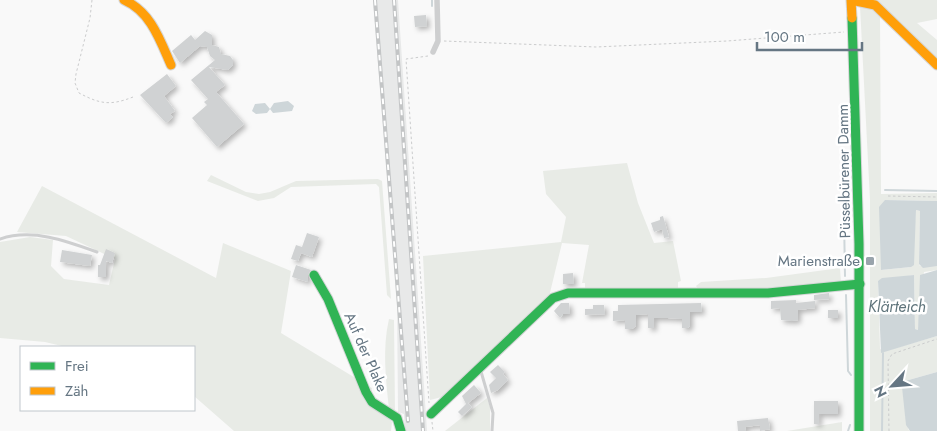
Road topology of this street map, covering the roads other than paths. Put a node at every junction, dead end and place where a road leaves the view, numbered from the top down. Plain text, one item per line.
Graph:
1 (124, 0) edge
2 (437, 0) edge
3 (851, 0) edge
4 (433, 52) road end
5 (171, 65) dead end
6 (937, 65) edge
7 (0, 239) edge
8 (97, 252) dead end
9 (314, 275) dead end
10 (860, 284) junction
11 (480, 368) junction
12 (431, 414) road end
13 (401, 431) edge
14 (492, 431) edge
15 (859, 431) edge

1 - 5 street
2 - 4 street
3 - 6 street
3 - 10 street, Püsselbürener Damm
7 - 8 lane
9 - 13 street, Auf der Plake
10 - 11 street
10 - 15 street, Püsselbürener Damm
11 - 12 street
11 - 14 lane

